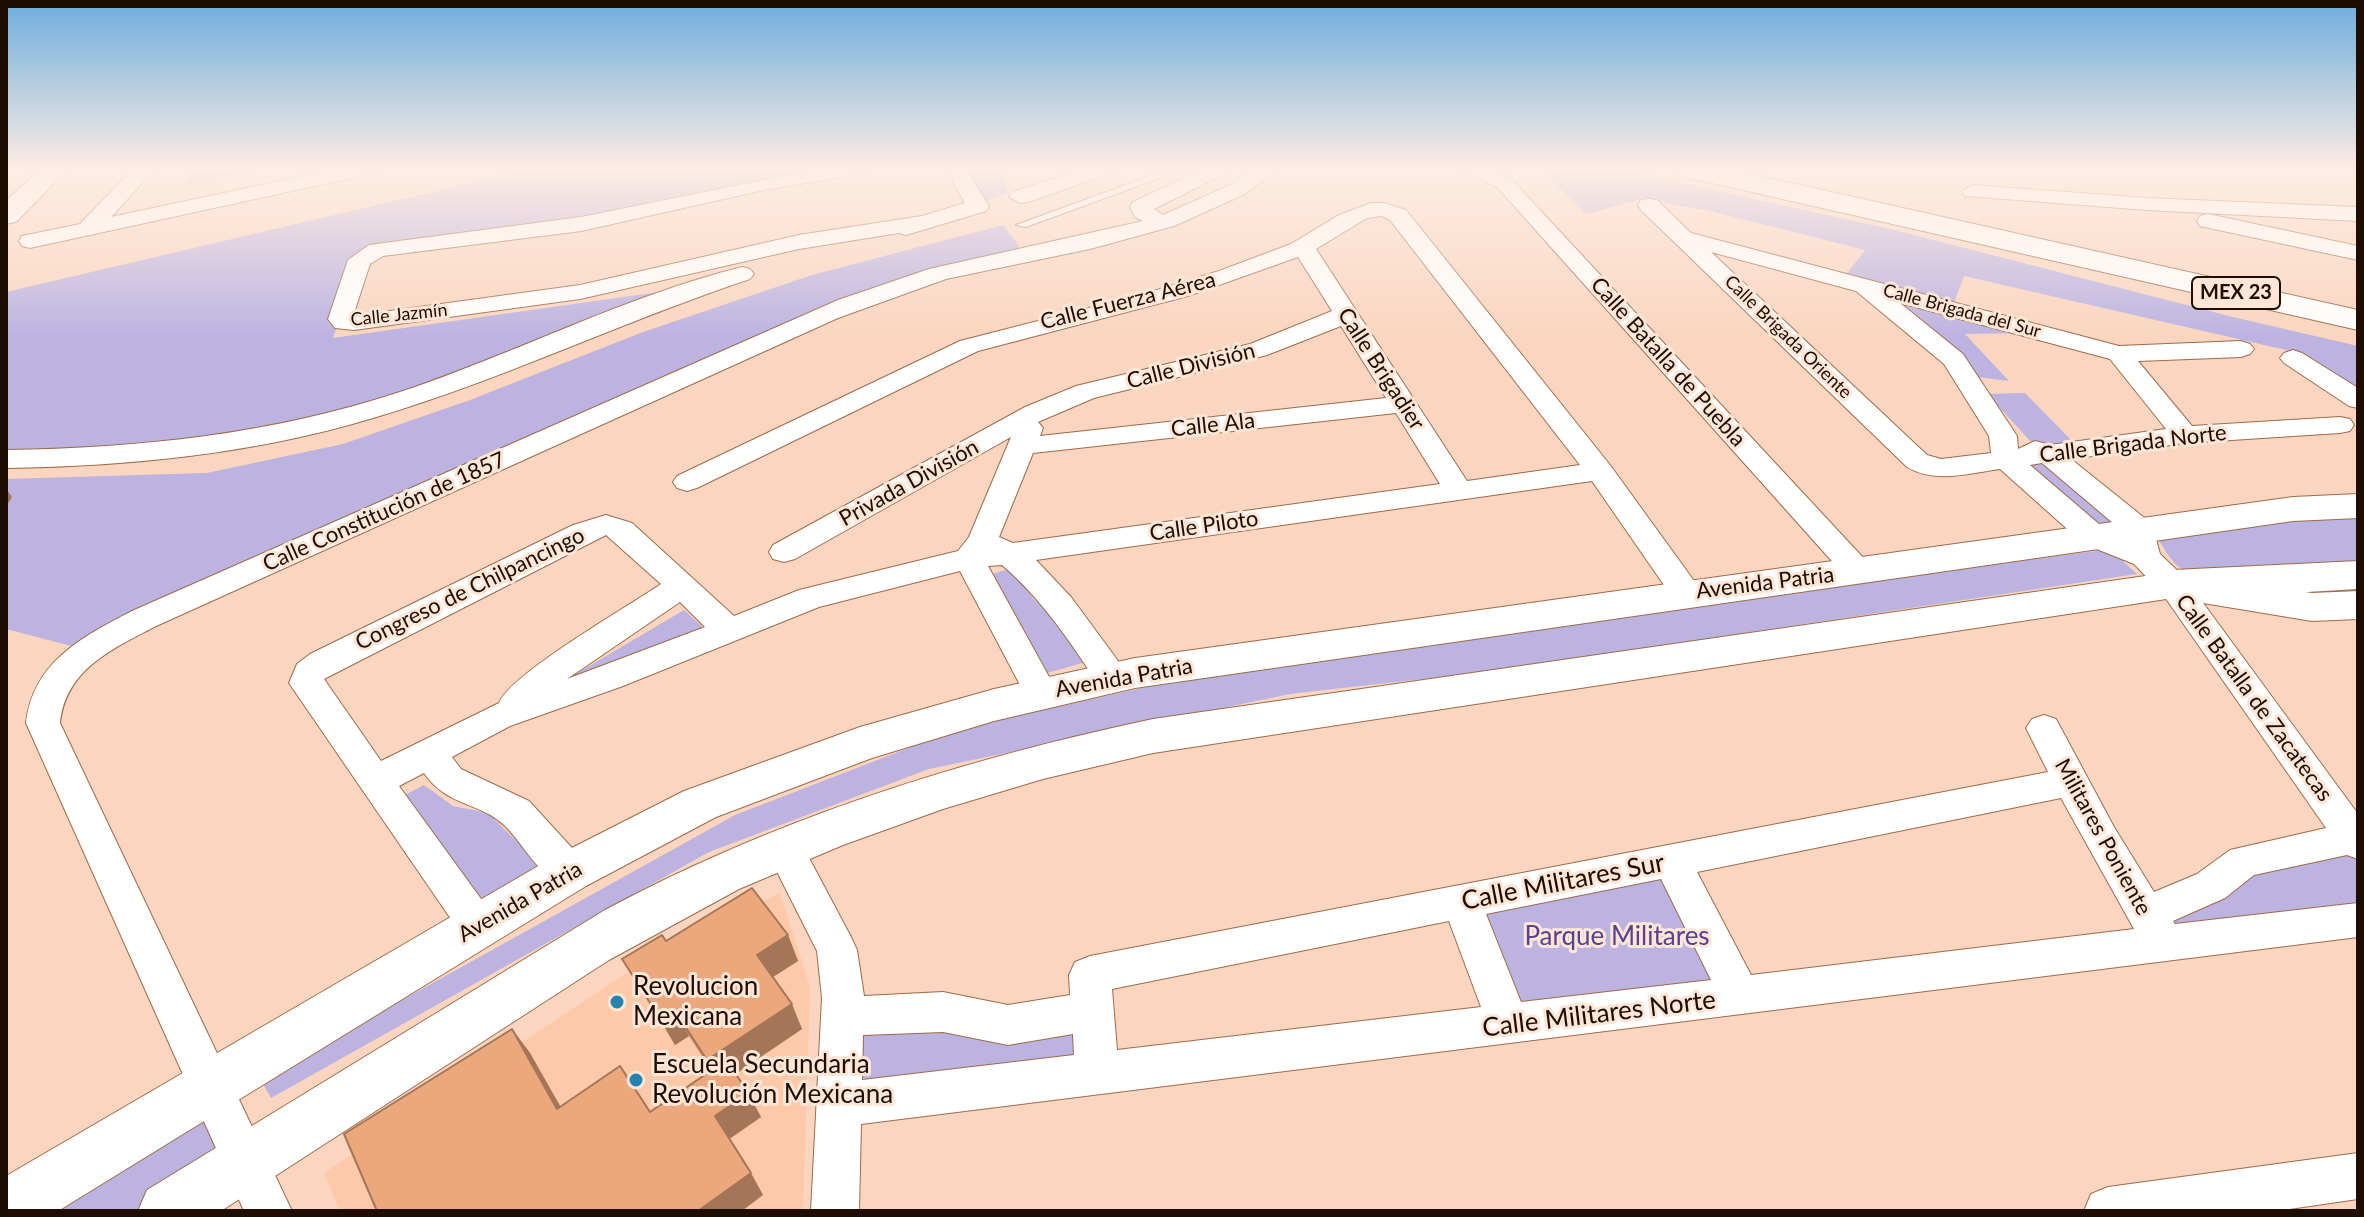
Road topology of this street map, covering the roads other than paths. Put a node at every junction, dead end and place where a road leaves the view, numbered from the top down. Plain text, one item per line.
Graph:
1 (91, 225) edge
2 (106, 225) edge
3 (575, 225) edge
4 (908, 225) edge
5 (916, 225) edge
6 (1154, 225) edge
7 (1340, 225) edge
8 (1406, 225) edge
9 (1542, 225) edge
10 (1671, 225) edge
11 (1937, 225) edge
12 (2226, 225) edge
13 (2301, 225) edge
14 (87, 229) junction
15 (1686, 238) junction
16 (30, 241) dead end
17 (2304, 241) junction
18 (1303, 247) junction
19 (2358, 253) edge
20 (1861, 283) junction
21 (1346, 314) junction
22 (2358, 320) edge
23 (2241, 349) dead end
24 (2119, 354) junction
25 (2293, 358) dead end
26 (2358, 400) edge
27 (1403, 404) junction
28 (1035, 413) junction
29 (2340, 425) dead end
30 (2185, 435) junction
31 (1023, 446) junction
32 (2004, 447) junction
33 (2047, 453) junction
34 (6, 459) edge
35 (1927, 467) joint
36 (1600, 471) junction
37 (687, 482) dead end
38 (1459, 491) junction
39 (2352, 502) edge
40 (2095, 537) junction
41 (987, 551) junction
42 (784, 552) dead end
43 (2153, 558) junction
44 (1858, 571) junction
45 (2358, 575) edge
46 (681, 586) junction
47 (1686, 593) junction
48 (2358, 605) edge
49 (729, 630) junction
50 (1443, 630) junction
51 (1112, 678) junction
52 (1469, 689) junction
53 (1041, 693) junction
54 (498, 717) junction
55 (2044, 728) dead end
56 (429, 752) junction
57 (376, 781) junction
58 (2071, 782) junction
59 (2357, 839) edge
60 (785, 850) junction
61 (1671, 860) junction
62 (569, 872) junction
63 (1462, 902) junction
64 (2358, 920) edge
65 (478, 926) junction
66 (2155, 928) junction
67 (1741, 997) junction
68 (1092, 1011) junction
69 (842, 1016) junction
70 (1509, 1025) junction
71 (1097, 1075) junction
72 (210, 1086) junction
73 (839, 1105) junction
74 (245, 1162) junction
75 (2358, 1176) edge
76 (6, 1209) edge
77 (168, 1211) edge
78 (268, 1211) edge
79 (835, 1211) edge
80 (2108, 1211) edge

1 - 14 street
2 - 14 street
3 - 4 street, Calle Jazmín
5 - 34 street, Calle Jazmín
6 - 72 street, Calle Constitución de 1857
7 - 18 street, Calle Fuerza Aérea
8 - 36 street, Calle Fuerza Aérea
9 - 44 street, Calle Batalla de Puebla
10 - 15 street, Calle Brigada Oriente
11 - 22 highway, MEX 23
12 - 17 street
13 - 17 street
14 - 16 street
15 - 20 street, Calle Brigada del Sur
15 - 35 street, Calle Brigada Oriente
17 - 19 street
18 - 21 street, Calle Brigadier
18 - 37 street, Calle Fuerza Aérea
20 - 24 street, Calle Brigada del Sur
20 - 32 street
21 - 27 street, Calle Brigadier
21 - 28 street, Calle División
23 - 24 street, Calle Brigada del Sur
24 - 30 street
25 - 26 street
27 - 31 street, Calle Ala
27 - 38 street, Calle Brigadier
28 - 31 street
28 - 42 street, Privada División
29 - 30 street, Calle Brigada Norte
30 - 33 street, Calle Brigada Norte
31 - 41 street
32 - 33 street, Calle Brigada Norte
32 - 35 street, Calle Brigada Norte
32 - 40 street
33 - 43 street, Calle Batalla de Zacatecas
36 - 38 street, Calle Piloto
36 - 47 street, Calle Fuerza Aérea
38 - 41 street, Calle Piloto
39 - 43 street, Avenida Patria
40 - 43 street, Avenida Patria
40 - 44 street, Avenida Patria
41 - 49 street, Calle Piloto
41 - 51 street
41 - 53 street
43 - 45 highway
43 - 48 street, Avenida Patria
43 - 52 street, Avenida Patria
43 - 59 street, Calle Batalla de Zacatecas
44 - 47 street, Avenida Patria
46 - 49 street, Congreso de Chilpancingo
46 - 54 street
46 - 57 street, Congreso de Chilpancingo
47 - 50 street, Avenida Patria
49 - 54 street, Calle Piloto
50 - 51 street, Avenida Patria
50 - 52 street
51 - 53 street, Avenida Patria
52 - 60 street, Avenida Patria
53 - 62 street, Avenida Patria
54 - 56 street
55 - 58 street, Militares Poniente
56 - 57 street
56 - 62 street
57 - 65 street
58 - 61 street, Calle Militares Sur
58 - 66 street, Militares Poniente
59 - 66 street
60 - 69 street
60 - 74 street, Avenida Patria
61 - 63 street, Calle Militares Sur
61 - 67 street
62 - 65 street, Avenida Patria
63 - 68 street, Calle Militares Sur
63 - 70 street
64 - 66 street, Calle Militares Norte
65 - 72 street, Avenida Patria
66 - 67 street, Calle Militares Norte
67 - 70 street, Calle Militares Norte
68 - 69 street
68 - 71 street, Calle Militares Sur
69 - 73 street
70 - 71 street, Calle Militares Norte
71 - 73 street, Calle Militares Norte
72 - 74 street, Calle Constitución de 1857
72 - 76 street, Avenida Patria
73 - 79 street
74 - 77 street, Avenida Patria
74 - 78 street, Calle Constitución de 1857
75 - 80 street

